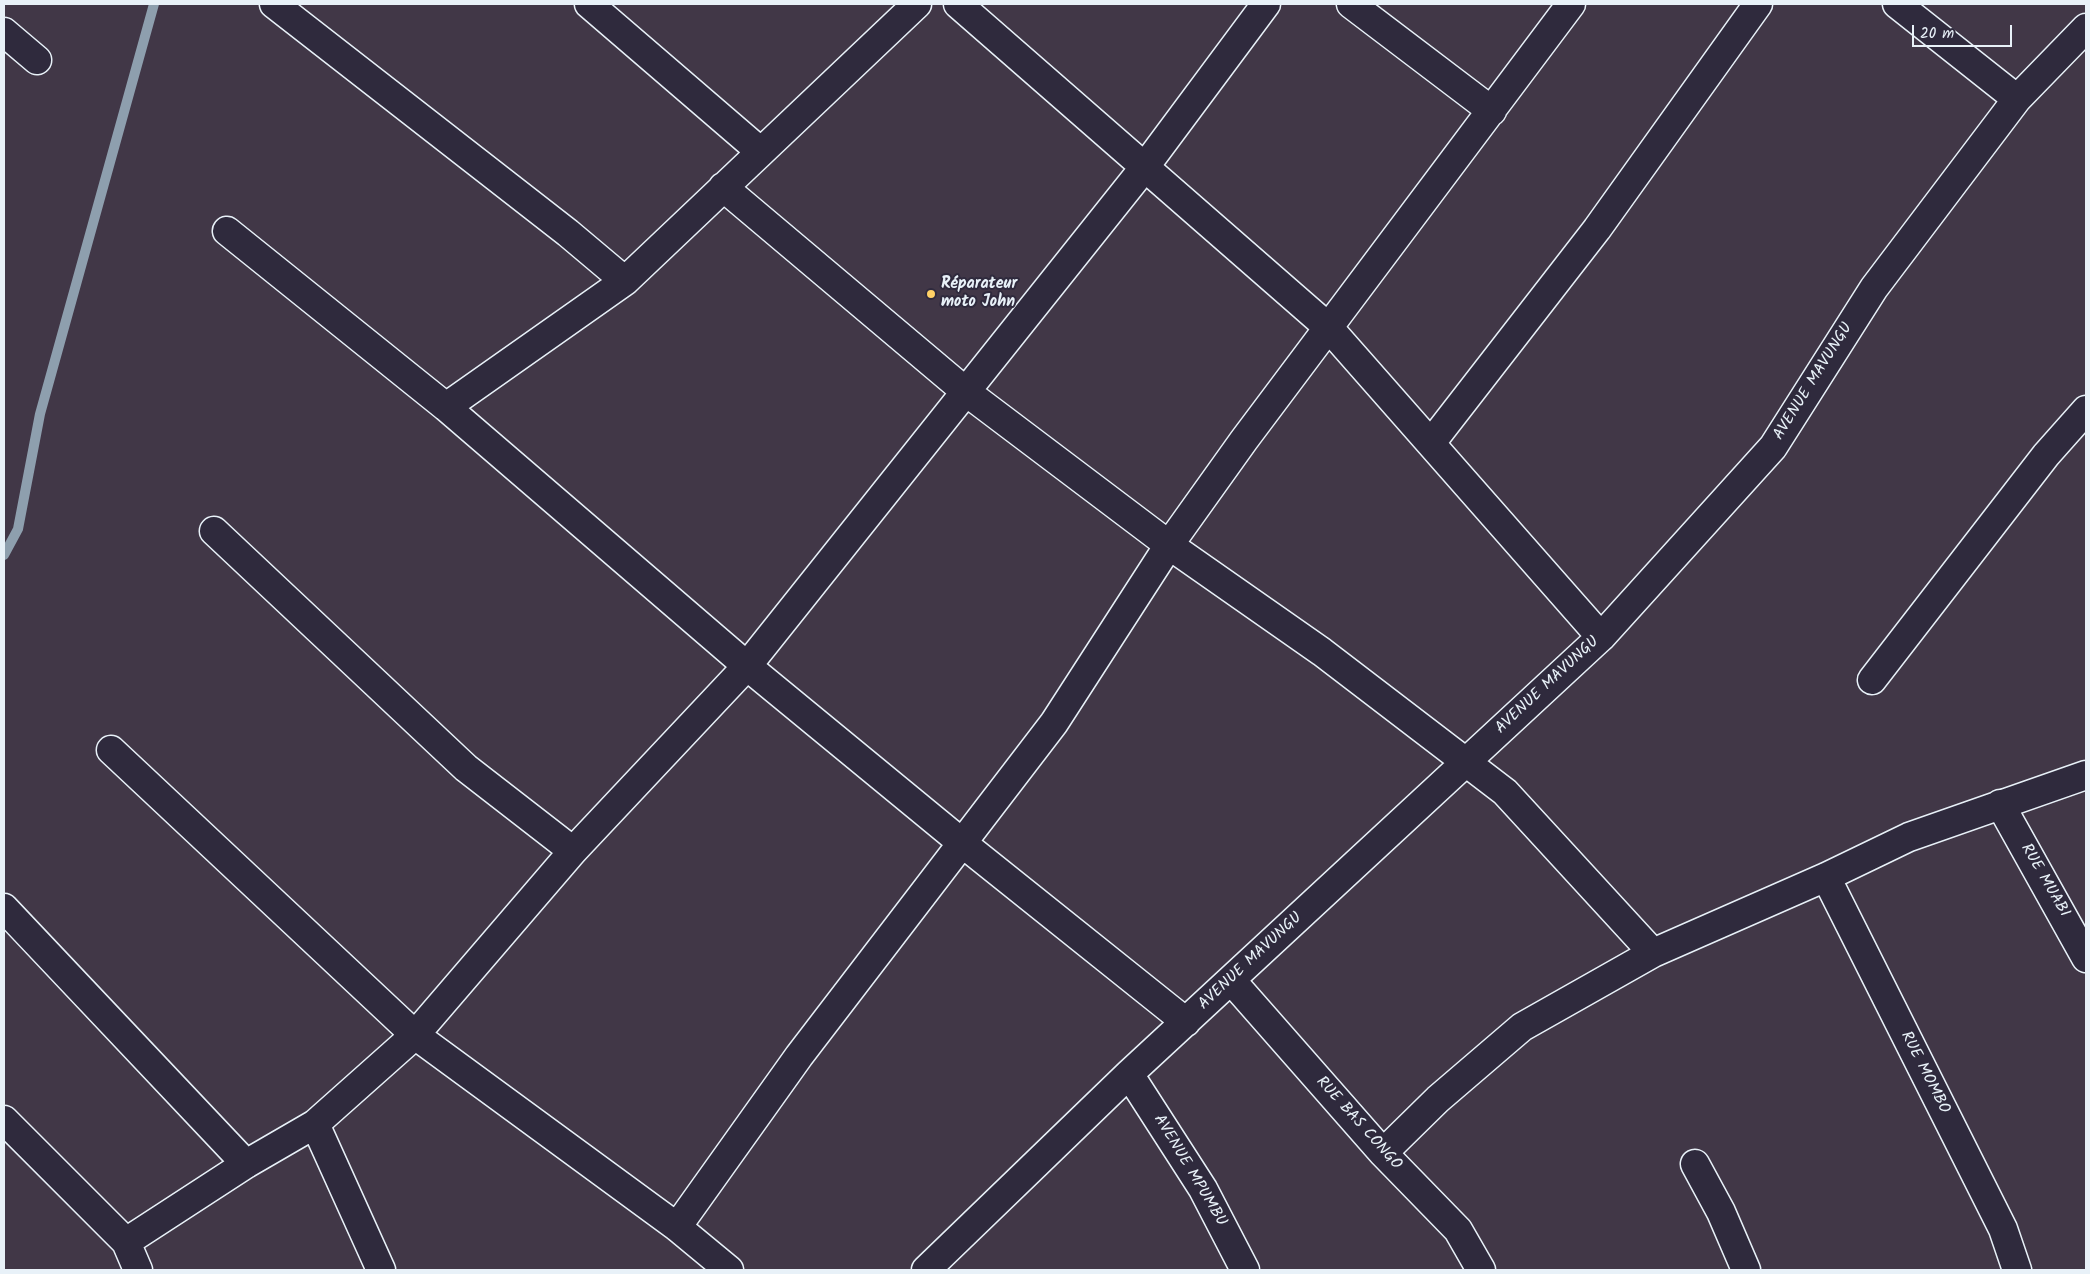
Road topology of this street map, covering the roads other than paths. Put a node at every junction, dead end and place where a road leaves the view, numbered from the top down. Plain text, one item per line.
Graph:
1 (274, 4) edge
2 (589, 4) edge
3 (917, 4) edge
4 (958, 4) edge
5 (1266, 4) edge
6 (1351, 4) edge
7 (1571, 4) edge
8 (1758, 4) edge
9 (1897, 4) edge
10 (2086, 28) edge
11 (4, 32) edge
12 (36, 60) dead end
13 (2017, 99) junction
14 (1492, 111) junction
15 (761, 152) junction
16 (1144, 168) junction
17 (723, 187) junction
18 (227, 231) dead end
19 (624, 281) junction
20 (1329, 328) junction
21 (965, 391) junction
22 (446, 407) junction
23 (2086, 410) edge
24 (1431, 443) junction
25 (214, 531) dead end
26 (1169, 545) junction
27 (1601, 637) junction
28 (747, 666) junction
29 (1872, 680) dead end
30 (111, 750) dead end
31 (1467, 763) junction
32 (2086, 776) edge
33 (2000, 804) junction
34 (961, 842) junction
35 (573, 851) junction
36 (1826, 877) junction
37 (4, 908) edge
38 (1653, 953) junction
39 (2086, 958) edge
40 (1231, 980) junction
41 (1186, 1022) junction
42 (415, 1035) junction
43 (1129, 1074) junction
44 (4, 1120) edge
45 (316, 1124) junction
46 (1383, 1153) junction
47 (246, 1164) junction
48 (1695, 1164) dead end
49 (677, 1227) junction
50 (126, 1242) junction
51 (138, 1270) edge
52 (381, 1270) edge
53 (729, 1270) edge
54 (926, 1270) edge
55 (1245, 1270) edge
56 (1481, 1270) edge
57 (1746, 1270) edge
58 (2017, 1270) edge

1 - 19 street
2 - 15 street
3 - 15 street
4 - 16 street
5 - 16 street
6 - 14 street
7 - 14 street
8 - 24 street
9 - 13 street
10 - 13 street, AVENUE MAVUNGU
11 - 12 street
13 - 27 street, AVENUE MAVUNGU
14 - 20 street
15 - 17 street
16 - 20 street
16 - 21 street
17 - 19 street
17 - 21 street
18 - 22 street
19 - 22 street
20 - 24 street
20 - 26 street
21 - 26 street
21 - 28 street
22 - 28 street
23 - 29 street
24 - 27 street
25 - 35 street
26 - 31 street
26 - 34 street
27 - 31 street, AVENUE MAVUNGU
28 - 34 street
28 - 35 street
30 - 42 street
31 - 38 street
31 - 40 street, AVENUE MAVUNGU
32 - 33 street
33 - 36 street
33 - 39 street, RUE MUABI
34 - 41 street
34 - 49 street
35 - 42 street
36 - 38 street
36 - 58 street, RUE MOMBO
37 - 47 street
38 - 46 street
40 - 41 street, AVENUE MAVUNGU
40 - 46 street, RUE BAS CONGO
41 - 43 street, AVENUE MAVUNGU
42 - 45 street
42 - 49 street
43 - 54 street, AVENUE MAVUNGU
43 - 55 street, AVENUE MPUMBU
44 - 50 street
45 - 47 street
45 - 52 street
46 - 56 street, RUE BAS CONGO
47 - 50 street
48 - 57 street
49 - 53 street
50 - 51 street

